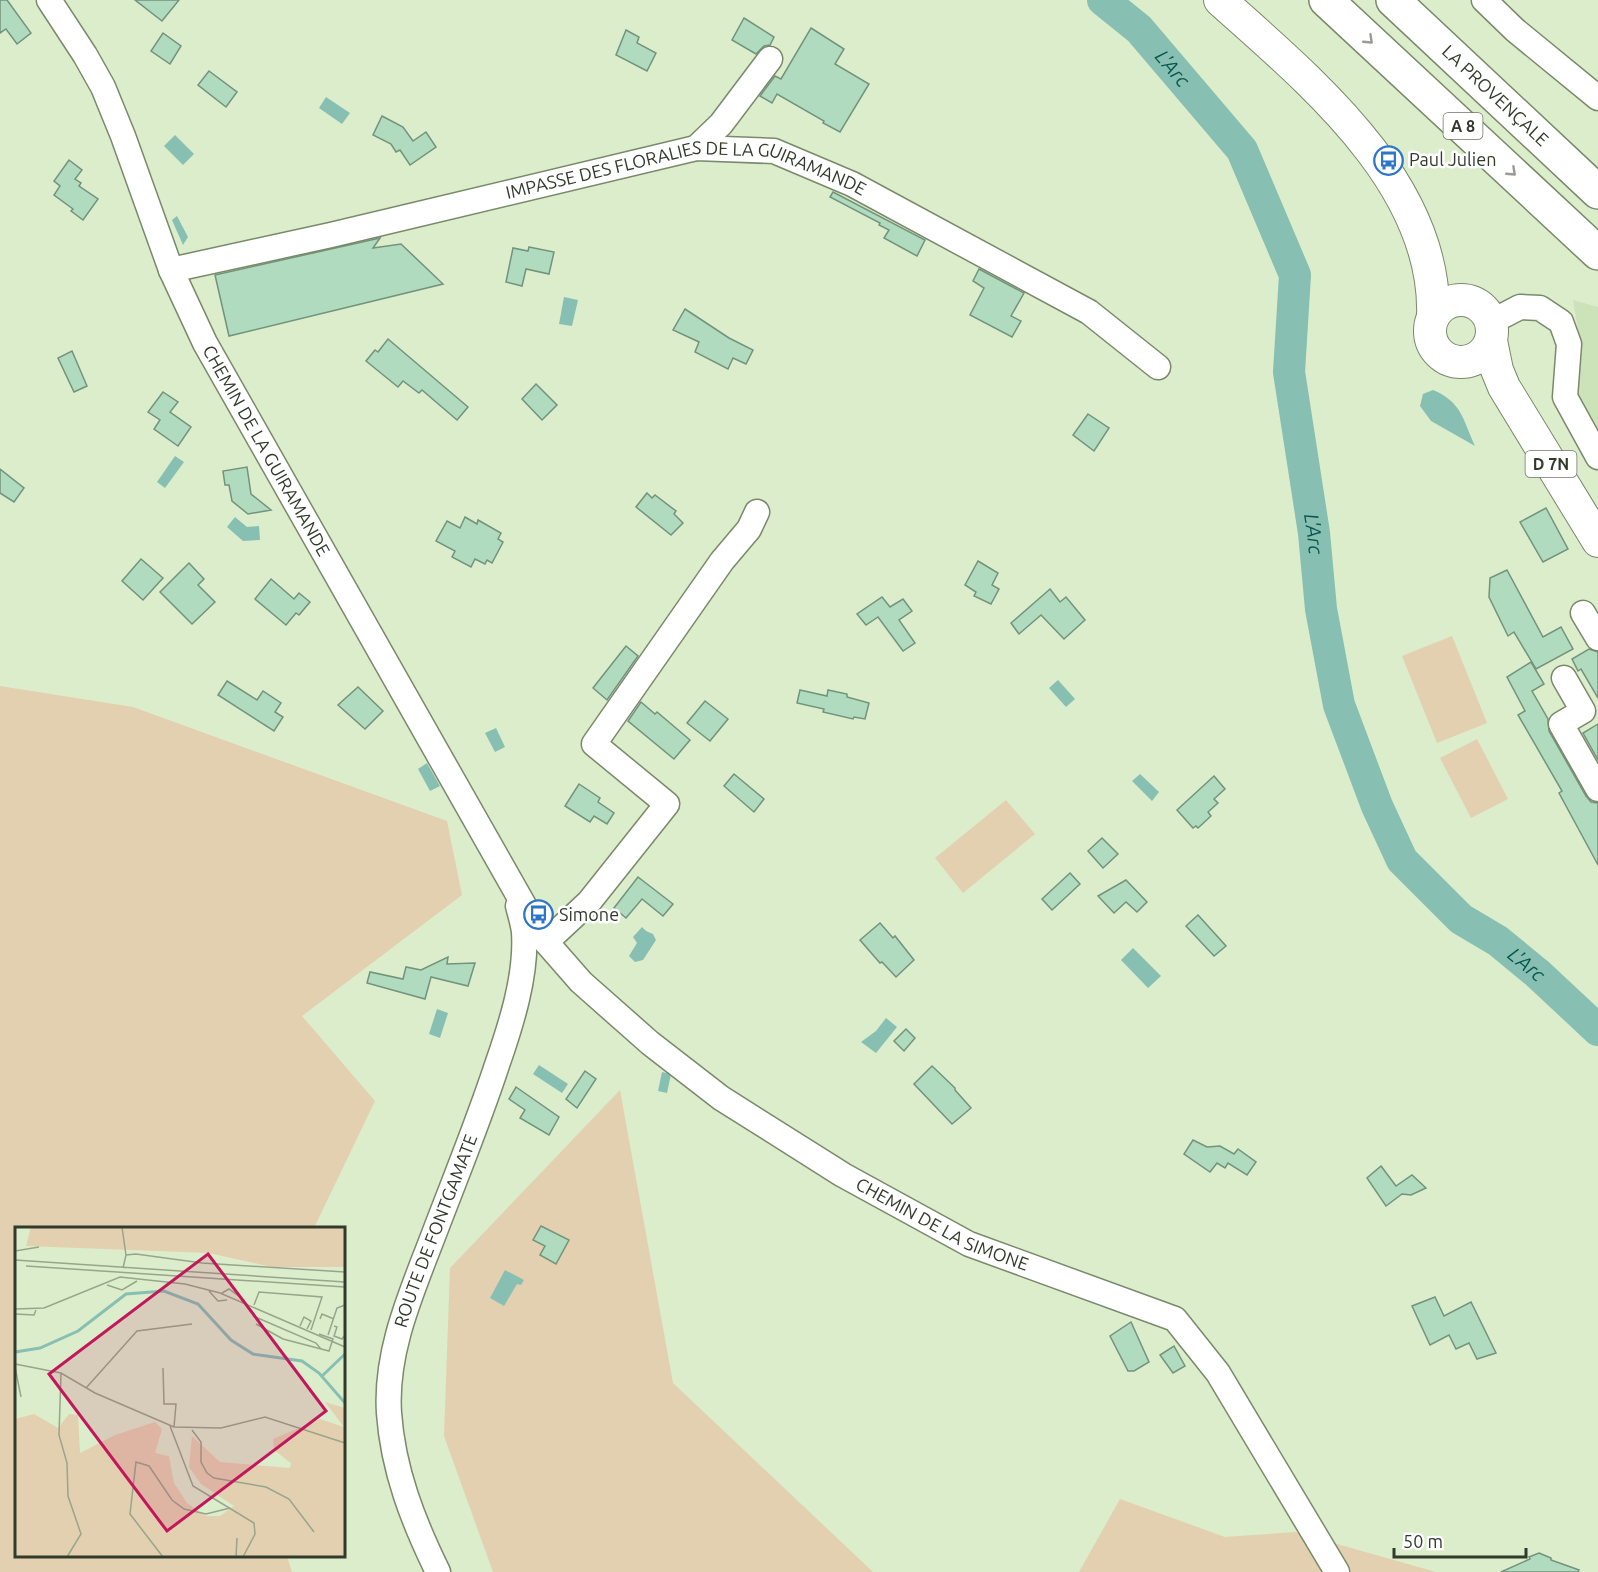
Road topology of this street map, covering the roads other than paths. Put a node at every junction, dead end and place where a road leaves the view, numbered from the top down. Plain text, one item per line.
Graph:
1 (49, 0) edge
2 (1220, 0) edge
3 (1326, 0) edge
4 (1393, 0) edge
5 (1484, 0) edge
6 (770, 59) dead end
7 (1598, 98) edge
8 (696, 148) junction
9 (1598, 192) edge
10 (1422, 241) junction
11 (1598, 253) edge
12 (171, 270) junction
13 (1433, 317) junction
14 (1485, 322) junction
15 (1454, 361) junction
16 (1158, 367) dead end
17 (1504, 387) junction
18 (1598, 457) edge
19 (757, 512) dead end
20 (1598, 541) edge
21 (1583, 613) dead end
22 (1598, 638) edge
23 (1564, 678) dead end
24 (1593, 780) edge
25 (514, 888) junction
26 (546, 942) junction
27 (438, 1572) edge
28 (1337, 1572) edge

1 - 12 street, CHEMIN DE LA GUIRAMANDE
2 - 10 main road, D 7N
3 -> 11 highway, A 8
4 - 9 highway, LA PROVENÇALE / A 8
5 - 7 street
6 - 8 street
8 - 12 street, IMPASSE DES FLORALIES DE LA GUIRAMANDE
8 - 16 street, IMPASSE DES FLORALIES DE LA GUIRAMANDE
10 - 13 main road, D 7N
10 - 14 main road, D 7N
12 - 25 street, CHEMIN DE LA GUIRAMANDE
13 - 14 main road
13 - 15 main road
14 - 15 main road
14 - 17 main road, D 7N
14 - 18 street
15 - 17 main road, D 7N
17 - 20 main road, D 7N
19 - 26 street
21 - 22 street
23 - 24 street
25 - 26 street, CHEMIN DE LA SIMONE
25 - 27 street, ROUTE DE FONTGAMATE
26 - 28 street, CHEMIN DE LA SIMONE

